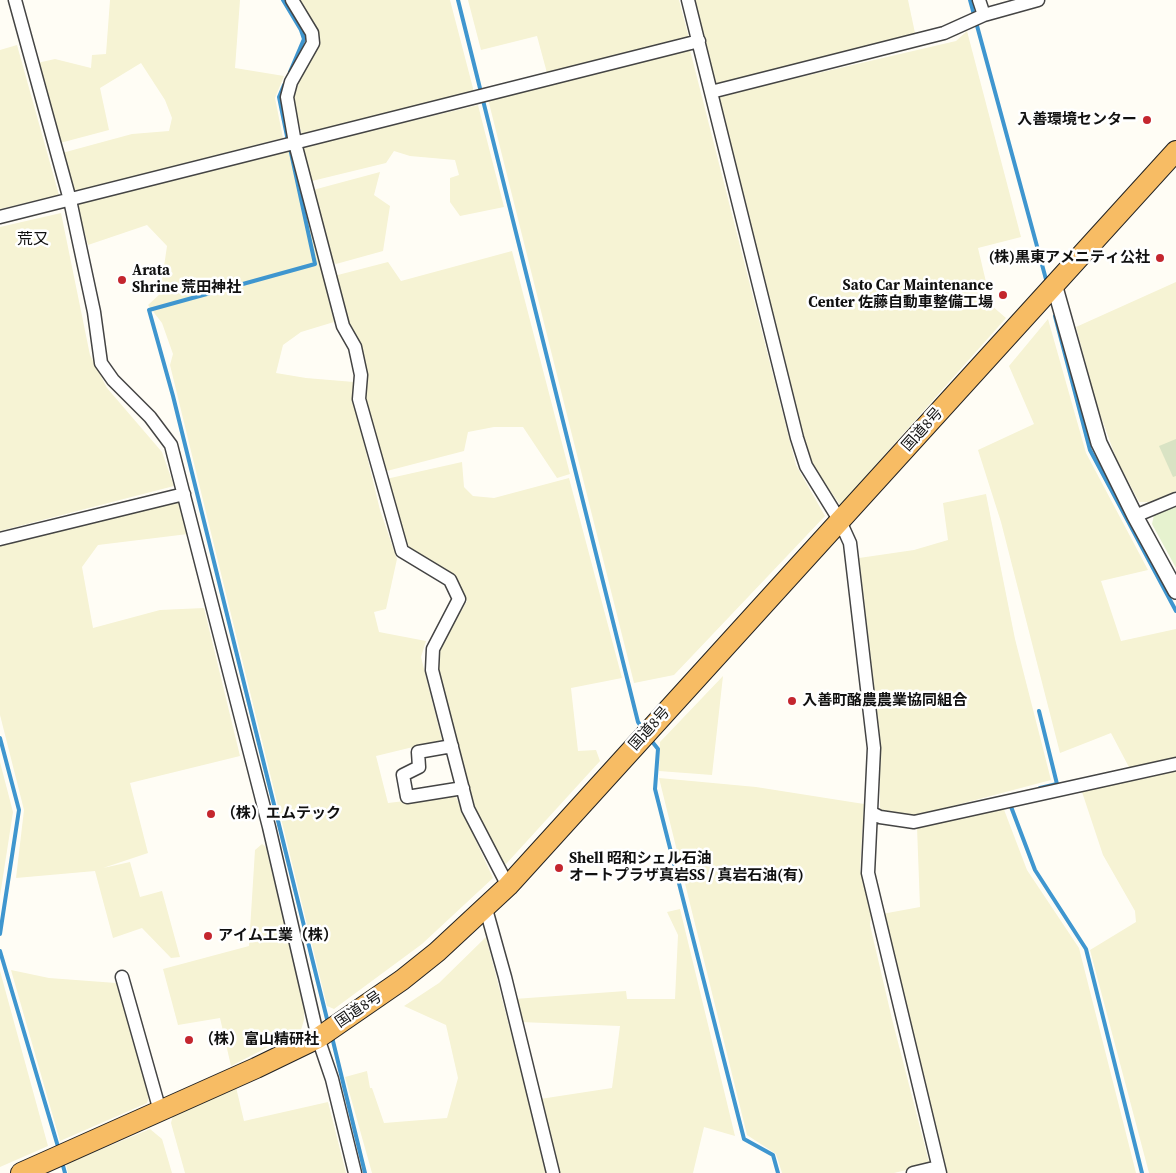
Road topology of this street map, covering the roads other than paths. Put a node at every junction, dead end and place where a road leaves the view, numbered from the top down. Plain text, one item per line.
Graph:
1 (15, 0) edge
2 (292, 0) edge
3 (688, 0) edge
4 (979, 0) edge
5 (1038, 0) edge
6 (984, 15) junction
7 (699, 41) junction
8 (711, 92) junction
9 (295, 143) junction
10 (1176, 151) edge
11 (70, 200) junction
12 (0, 217) edge
13 (1054, 284) junction
14 (184, 494) junction
15 (1176, 499) edge
16 (1135, 516) junction
17 (840, 521) junction
18 (0, 539) edge
19 (1176, 591) edge
20 (452, 746) junction
21 (1176, 764) edge
22 (463, 788) junction
23 (872, 813) junction
24 (508, 886) junction
25 (486, 909) junction
26 (122, 977) dead end
27 (318, 1038) junction
28 (160, 1111) junction
29 (939, 1170) edge
30 (20, 1173) edge
31 (355, 1173) edge
32 (553, 1173) edge
33 (913, 1173) edge

1 - 11 street
2 - 9 street
3 - 7 street
4 - 6 street
5 - 6 street
6 - 8 street
7 - 8 street
7 - 9 street
8 - 17 street
9 - 11 street
9 - 20 street
10 - 13 highway, 国道8号
11 - 12 street
11 - 14 street
13 - 16 street
13 - 17 highway, 国道8号
14 - 18 street
14 - 27 street
15 - 16 street
16 - 19 street
17 - 23 street
17 - 24 highway, 国道8号
20 - 22 street
20 - 22 street
21 - 23 street
22 - 24 street
23 - 29 street
24 - 25 highway, 国道8号
25 - 27 highway, 国道8号
25 - 32 street
26 - 28 street
27 - 28 highway, 国道8号
27 - 31 street
28 - 30 highway, 国道8号
29 - 33 street

